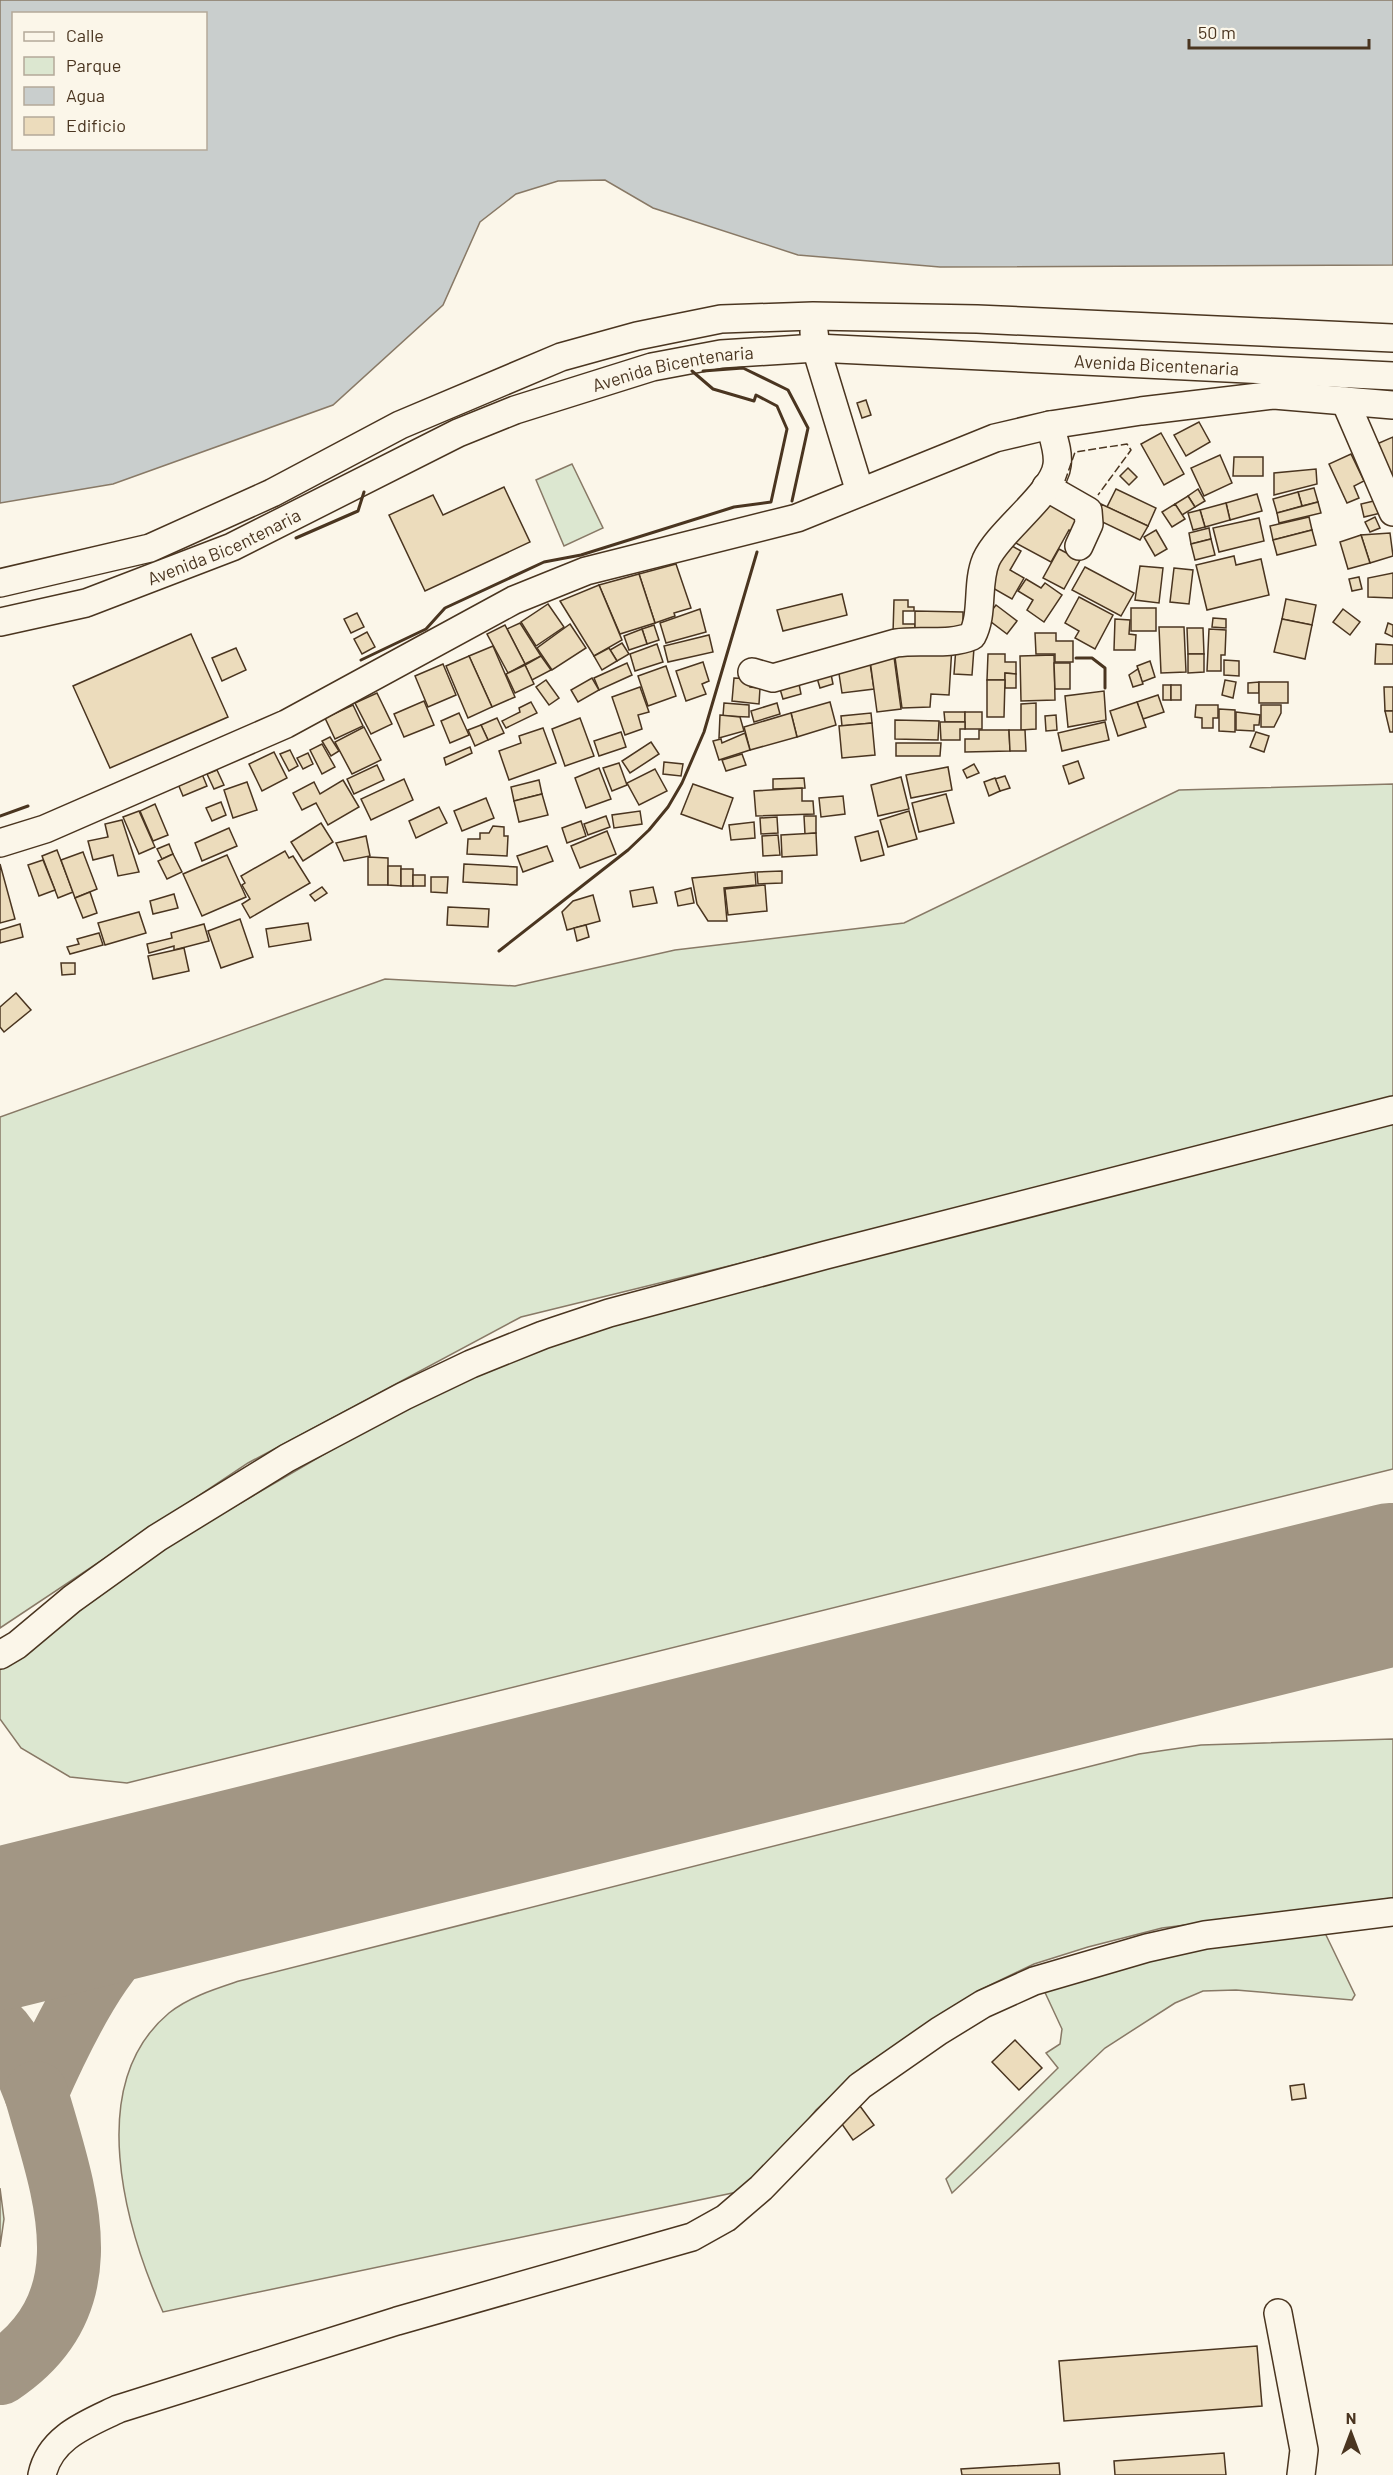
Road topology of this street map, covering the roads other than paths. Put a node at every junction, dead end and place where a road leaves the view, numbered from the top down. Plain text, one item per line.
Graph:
1 (813, 316) junction
2 (1393, 338) edge
3 (816, 348) junction
4 (1393, 376) edge
5 (1345, 401) junction
6 (1393, 405) edge
7 (1050, 425) junction
8 (1046, 487) junction
9 (860, 492) junction
10 (1393, 512) edge
11 (1078, 546) dead end
12 (0, 583) edge
13 (0, 622) edge
14 (752, 672) dead end
15 (0, 843) edge
16 (1393, 1110) edge
17 (0, 1655) edge
18 (1393, 1912) edge
19 (1278, 2313) dead end
20 (42, 2475) edge
21 (1301, 2475) edge

1 - 2 street, Avenida Bicentenaria
1 - 3 street
1 - 12 street, Avenida Bicentenaria
3 - 4 street, Avenida Bicentenaria
3 - 9 street
3 - 13 street, Avenida Bicentenaria
5 - 6 street
5 - 7 street
5 - 10 street
7 - 8 street
7 - 9 street
8 - 11 street
8 - 14 street
9 - 15 street
16 - 17 street
18 - 20 street
19 - 21 street

